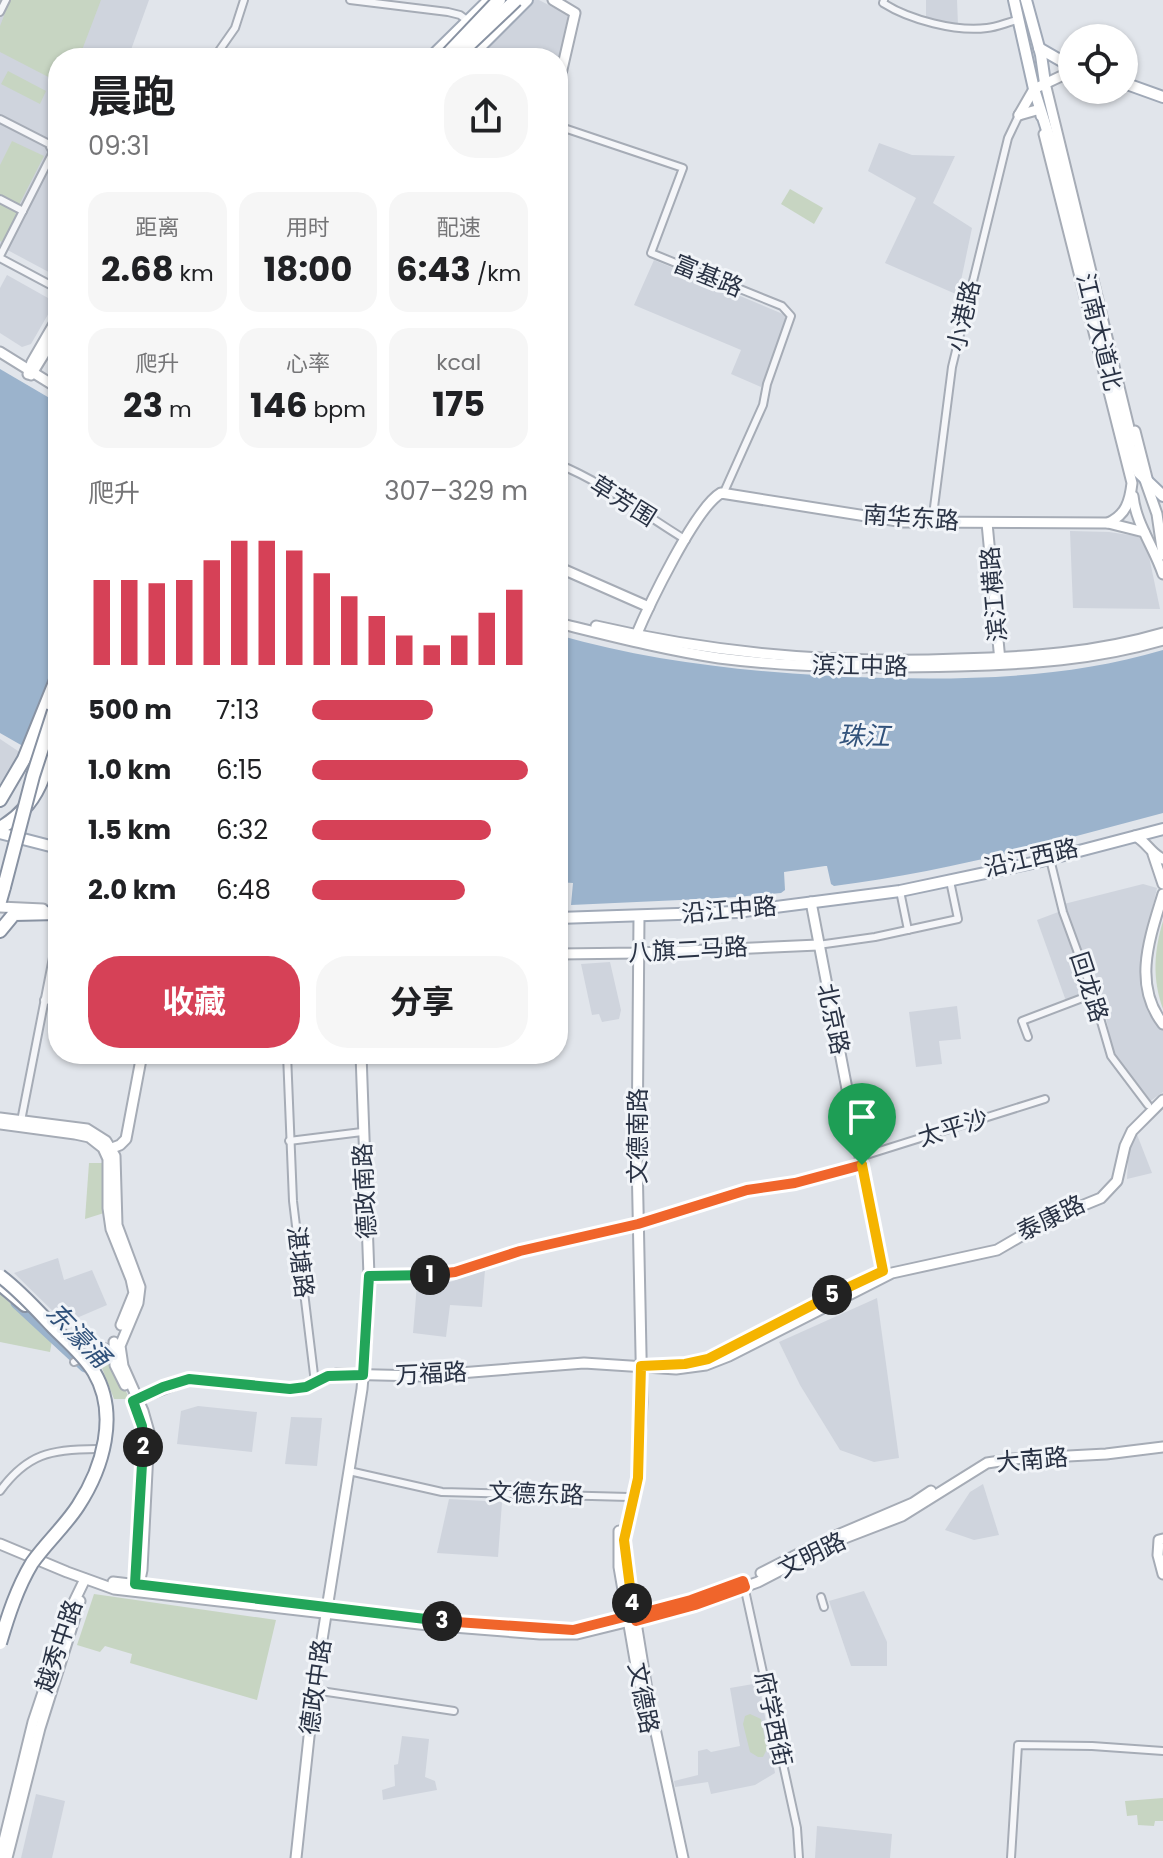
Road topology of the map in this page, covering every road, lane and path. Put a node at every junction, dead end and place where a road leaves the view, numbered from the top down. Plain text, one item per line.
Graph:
1 (244, 0) edge
2 (350, 0) edge
3 (489, 0) edge
4 (499, 0) edge
5 (508, 0) edge
6 (516, 0) edge
7 (527, 0) edge
8 (553, 0) edge
9 (884, 0) edge
10 (1014, 0) edge
11 (1026, 0) edge
12 (3, 2) edge
13 (480, 5) edge
14 (0, 12) edge
15 (1018, 20) junction
16 (469, 22) junction
17 (944, 24) junction
18 (458, 32) junction
19 (943, 36) dead end
20 (488, 40) junction
21 (1039, 47) junction
22 (221, 48) edge
23 (441, 48) edge
24 (453, 48) edge
25 (466, 48) edge
26 (478, 48) edge
27 (480, 48) edge
28 (567, 48) edge
29 (1058, 60) edge
30 (1058, 76) edge
31 (1040, 86) junction
32 (1138, 88) edge
33 (1163, 97) edge
34 (1040, 109) junction
35 (1019, 115) junction
36 (0, 119) edge
37 (568, 129) edge
38 (48, 144) edge
39 (48, 162) edge
40 (0, 199) edge
41 (23, 211) junction
42 (0, 257) edge
43 (48, 283) edge
44 (48, 338) edge
45 (48, 347) edge
46 (0, 352) edge
47 (0, 359) edge
48 (31, 373) junction
49 (48, 382) edge
50 (48, 387) edge
51 (1121, 422) junction
52 (568, 469) edge
53 (1132, 483) junction
54 (1147, 484) junction
55 (720, 494) junction
56 (1163, 496) edge
57 (932, 523) junction
58 (987, 523) junction
59 (1108, 523) junction
60 (1144, 532) junction
61 (686, 540) junction
62 (1163, 550) edge
63 (568, 571) edge
64 (1163, 573) edge
65 (649, 607) junction
66 (568, 622) edge
67 (1163, 633) edge
68 (635, 638) junction
69 (1163, 640) edge
70 (1000, 661) junction
71 (48, 720) edge
72 (48, 727) edge
73 (48, 728) edge
74 (48, 750) edge
75 (0, 800) edge
76 (1163, 826) edge
77 (3, 834) edge
78 (1135, 836) junction
79 (48, 845) edge
80 (1152, 851) junction
81 (1050, 859) junction
82 (1163, 859) edge
83 (0, 871) edge
84 (950, 881) junction
85 (1163, 884) edge
86 (899, 889) junction
87 (1163, 894) edge
88 (0, 901) edge
89 (811, 902) junction
90 (25, 906) junction
91 (0, 907) edge
92 (48, 911) edge
93 (48, 913) edge
94 (0, 915) edge
95 (634, 917) junction
96 (568, 918) edge
97 (908, 930) junction
98 (0, 931) edge
99 (818, 945) junction
100 (639, 953) junction
101 (568, 954) edge
102 (48, 983) edge
103 (1093, 994) junction
104 (44, 1000) junction
105 (48, 1001) edge
106 (1163, 1024) edge
107 (1028, 1037) dead end
108 (140, 1064) edge
109 (287, 1064) edge
110 (361, 1064) edge
111 (1163, 1097) edge
112 (1045, 1099) dead end
113 (1148, 1105) junction
114 (0, 1118) edge
115 (0, 1124) edge
116 (21, 1124) junction
117 (362, 1132) junction
118 (289, 1141) junction
119 (108, 1150) junction
120 (861, 1161) junction
121 (638, 1224) junction
122 (883, 1274) junction
123 (0, 1276) edge
124 (369, 1276) junction
125 (0, 1284) edge
126 (56, 1331) junction
127 (114, 1350) junction
128 (74, 1362) dead end
129 (641, 1366) junction
130 (363, 1375) junction
131 (315, 1383) junction
132 (135, 1400) junction
133 (1163, 1445) edge
134 (96, 1449) dead end
135 (349, 1471) junction
136 (0, 1491) edge
137 (629, 1497) junction
138 (913, 1506) joint
139 (1161, 1539) edge
140 (0, 1544) edge
141 (1163, 1574) edge
142 (85, 1579) junction
143 (744, 1584) junction
144 (137, 1587) junction
145 (821, 1597) dead end
146 (824, 1607) dead end
147 (328, 1611) junction
148 (632, 1618) junction
149 (0, 1642) edge
150 (314, 1690) junction
151 (454, 1711) dead end
152 (1163, 1751) edge
153 (0, 1857) edge
154 (7, 1858) edge
155 (296, 1858) edge
156 (676, 1858) edge
157 (683, 1858) edge
158 (799, 1858) edge
159 (1011, 1858) edge

1 - 22 street
2 - 16 street
3 - 13 main road
4 - 24 highway, bridge
5 - 20 main road
6 - 25 highway, bridge
7 - 20 main road
8 - 28 main road
9 - 17 street
10 - 15 main road
11 - 21 main road
12 - 14 street
13 - 16 main road
15 - 17 street
15 - 31 main road
16 - 18 main road
16 - 20 main road
17 - 19 street
18 - 23 main road
18 - 26 main road
20 - 27 main road
21 - 29 main road
21 - 31 main road
30 - 31 main road
31 - 34 main road, 江南大道北
31 - 35 main road
31 - 54 main road, 江南大道北
32 - 33 main road
34 - 35 main road
34 - 51 main road, 江南大道北
34 - 53 main road
35 - 57 street, 小港路
36 - 38 street
37 - 55 street, 富基路
39 - 41 street
40 - 41 street
41 - 42 street
42 - 43 street
44 - 48 main road
45 - 48 main road
46 - 48 main road
47 - 48 main road
48 - 49 main road
48 - 50 main road
51 - 53 main road, 江南大道北
51 - 54 main road
52 - 61 street, 草芳围
53 - 59 main road
53 - 60 main road, 江南大道北
54 - 56 main road
54 - 62 main road, 江南大道北
55 - 57 main road, 南华东路
55 - 61 main road
57 - 58 main road, 南华东路
58 - 59 main road, 南华东路
58 - 70 main road, 滨江横路
59 - 60 main road, 南华东路
60 - 64 main road, 江南大道北
61 - 65 main road
63 - 65 main road
65 - 68 main road
66 - 68 main road, 滨江中路
67 - 70 main road, 滨江中路
68 - 70 main road, 滨江中路
69 - 70 main road, 滨江中路
71 - 75 highway
72 - 83 highway
73 - 88 highway, bridge
74 - 77 highway, bridge
76 - 78 main road, 沿江西路
76 - 86 main road, 沿江西路
77 - 79 main road
78 - 80 main road
78 - 81 main road, 沿江西路
80 - 82 main road
80 - 85 main road
81 - 84 main road, 沿江西路
81 - 103 street, 回龙路
84 - 86 main road, 沿江西路
84 - 97 street
86 - 89 main road, 沿江中路
86 - 97 street
87 - 106 main road
89 - 95 main road, 沿江中路
89 - 99 main road, 北京路
90 - 91 main road
90 - 92 main road
90 - 94 main road
93 - 98 highway
95 - 96 main road, 沿江中路
95 - 100 main road, 文德南路
97 - 99 street
99 - 100 main road, 八旗二马路
99 - 120 main road, 北京路
100 - 101 main road, 八旗二马路
100 - 121 main road, 文德南路
102 - 104 street
103 - 107 street
103 - 113 street, 回龙路
104 - 105 street
104 - 116 street
108 - 119 main road
109 - 118 street, 湛塘路
110 - 117 main road, 德政南路
111 - 113 main road, 泰康路
111 - 122 main road, 泰康路
112 - 120 street, 太平沙
113 - 122 main road, 泰康路
114 - 116 main road
115 - 116 main road
116 - 119 main road
117 - 118 street
117 - 124 main road, 德政南路
118 - 131 street, 湛塘路
119 - 127 main road
119 - 132 main road
120 - 121 street, 太平沙
120 - 122 main road, 北京路
121 - 124 street, 太平沙
121 - 129 main road, 文德南路
122 - 129 main road, 万福路
123 - 126 highway, bridge
123 - 149 highway, bridge
124 - 130 main road, 德政南路
125 - 126 highway, bridge
126 - 149 highway, bridge
127 - 128 street, bridge
127 - 132 main road
129 - 130 main road, 万福路
129 - 137 main road, 文德路
129 - 148 main road, 文德路
130 - 131 main road, 万福路
130 - 135 main road, 德政中路
131 - 132 main road, 万福路
132 - 144 main road
133 - 138 main road, 大南路
134 - 136 street
135 - 137 street, 文德东路
135 - 147 main road, 德政中路
137 - 148 main road, 文德路
138 - 143 main road, 文明路
139 - 141 main road
140 - 142 main road, 文明路, bridge
142 - 144 main road, 文明路
142 - 153 main road, 越秀中路
142 - 154 main road, 越秀中路
143 - 148 main road, 文明路
143 - 158 street, 府学西街
144 - 147 main road, 文明路
145 - 146 street
147 - 148 main road, 文明路
147 - 150 main road, 德政中路
148 - 156 main road, 文德路
148 - 157 main road, 文德路
150 - 151 street
150 - 155 main road, 德政中路
152 - 159 street

